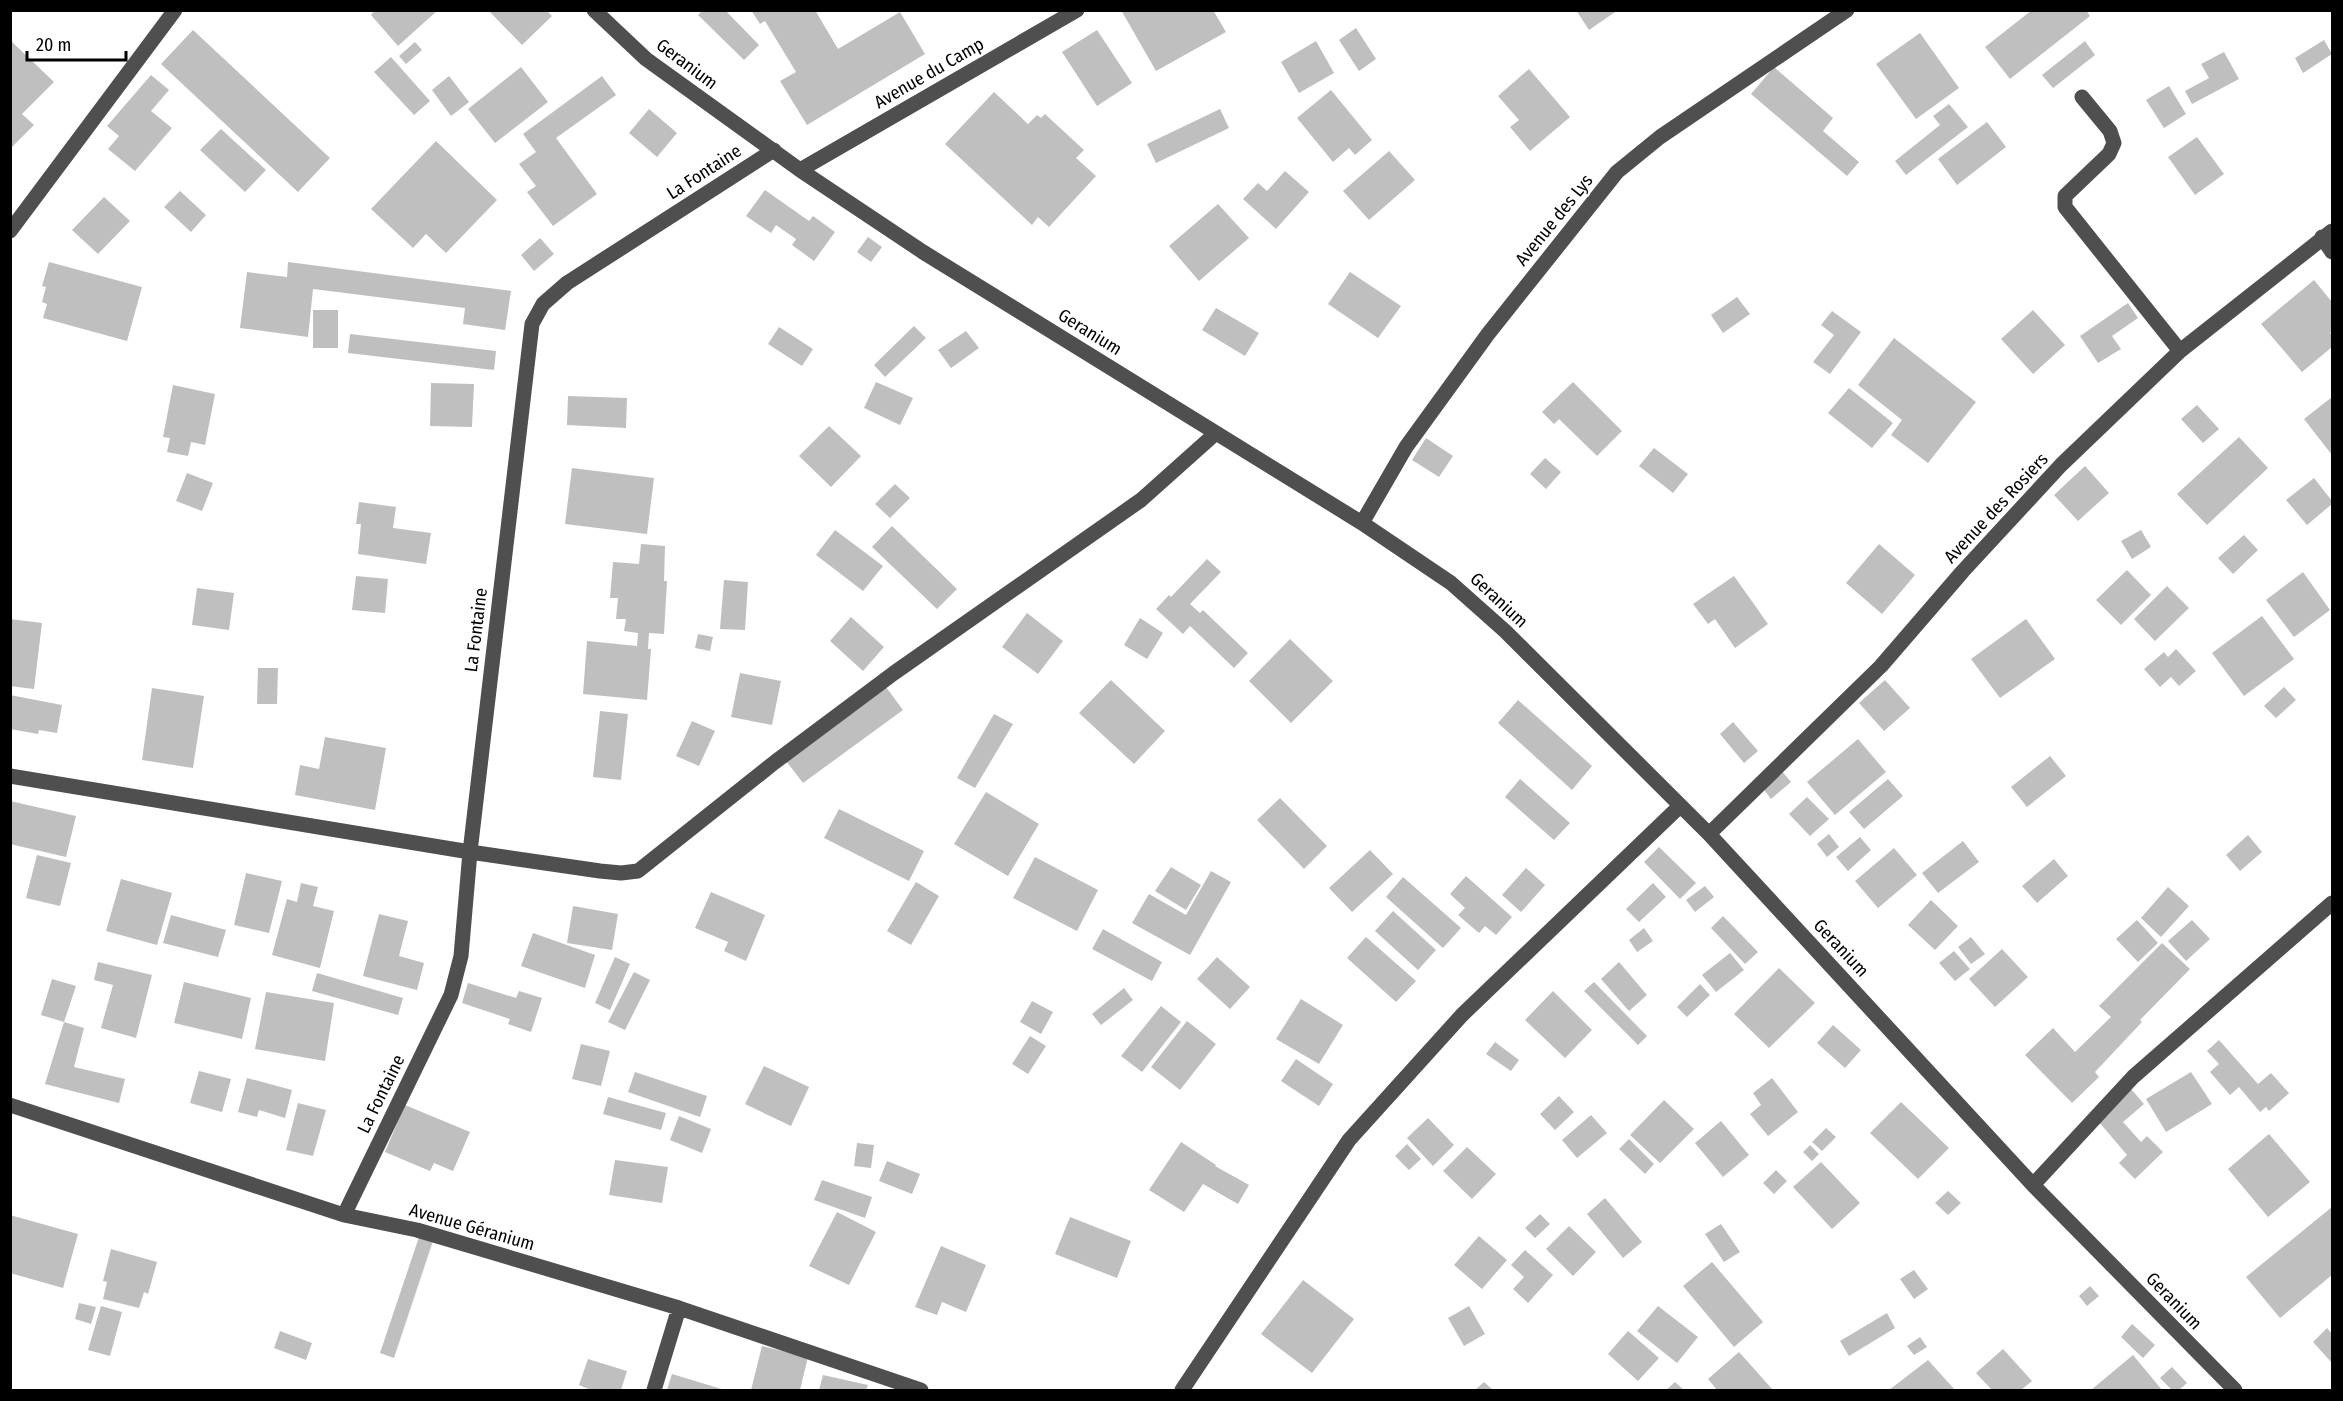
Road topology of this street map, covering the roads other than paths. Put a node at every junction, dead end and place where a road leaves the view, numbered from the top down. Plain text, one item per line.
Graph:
1 (175, 10) edge
2 (594, 10) edge
3 (1077, 10) edge
4 (1847, 10) edge
5 (2082, 97) dead end
6 (774, 150) junction
7 (800, 170) junction
8 (10, 231) edge
9 (2327, 234) edge
10 (2332, 252) edge
11 (2181, 351) junction
12 (1216, 434) junction
13 (1362, 523) junction
14 (10, 776) edge
15 (1680, 806) junction
16 (1709, 834) junction
17 (470, 852) junction
18 (2332, 903) edge
19 (10, 1105) edge
20 (2033, 1185) junction
21 (344, 1215) junction
22 (680, 1308) junction
23 (654, 1390) edge
24 (921, 1390) edge
25 (1182, 1390) edge
26 (2235, 1390) edge

1 - 8 street
2 - 6 street, Geranium
3 - 7 street, Avenue du Camp
4 - 13 street, Avenue des Lys
5 - 11 street
6 - 7 street, Geranium
6 - 17 street, La Fontaine
7 - 12 street, Geranium
9 - 10 street
9 - 11 street, Avenue des Rosiers
11 - 16 street, Avenue des Rosiers
12 - 13 street, Geranium
12 - 17 street
13 - 15 street, Geranium
14 - 17 street
15 - 16 street, Geranium
15 - 25 street
16 - 20 street, Geranium
17 - 21 street, La Fontaine
18 - 20 street
19 - 21 street, Avenue Géranium
20 - 26 street, Geranium
21 - 22 street, Avenue Géranium
22 - 23 street
22 - 24 street, Avenue Géranium

